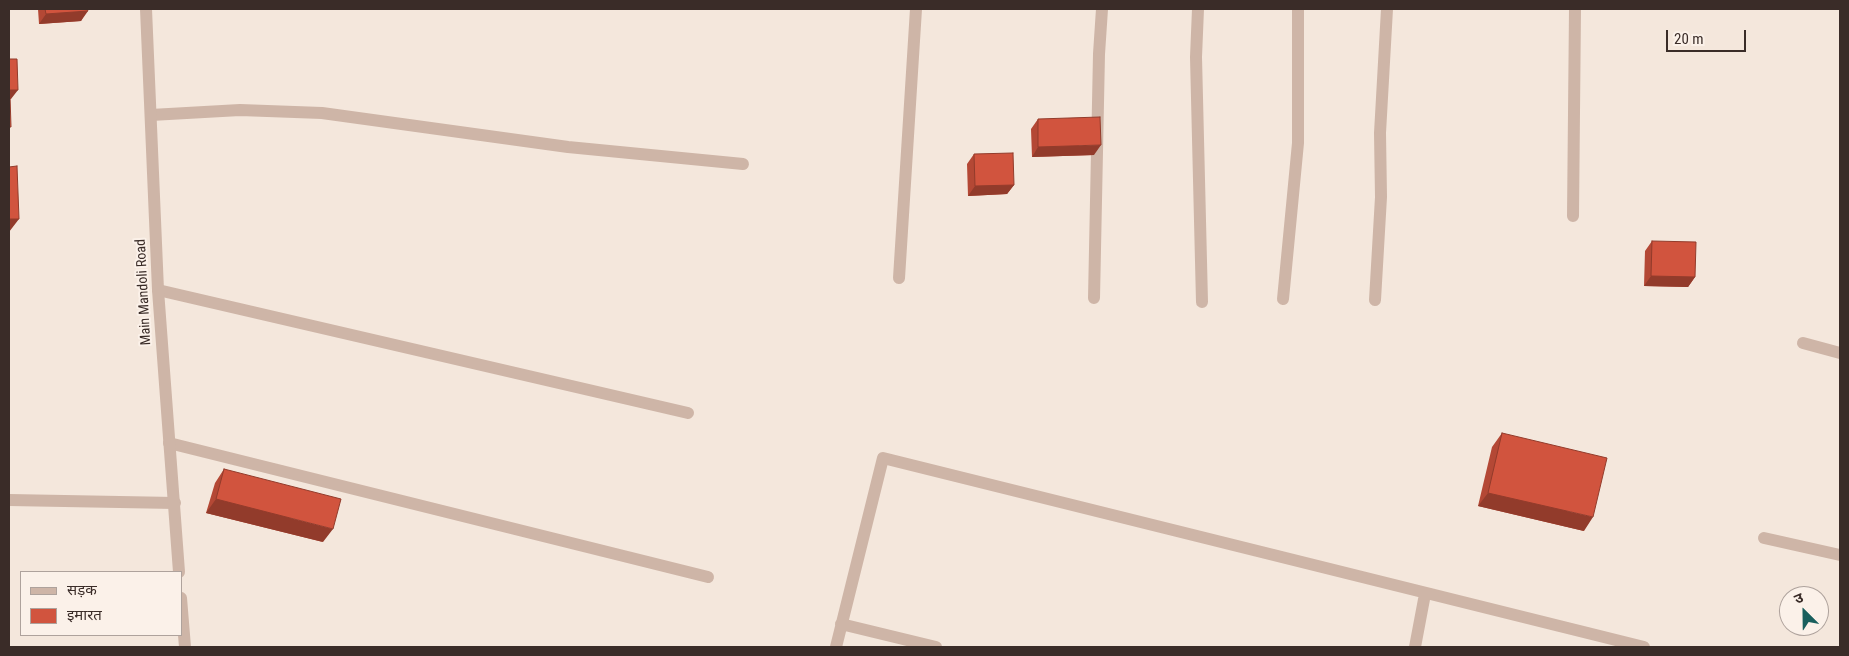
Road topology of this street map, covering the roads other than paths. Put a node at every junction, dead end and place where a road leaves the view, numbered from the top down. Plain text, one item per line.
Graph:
1 (146, 9) edge
2 (916, 9) edge
3 (1102, 9) edge
4 (1198, 9) edge
5 (1298, 9) edge
6 (1387, 9) edge
7 (1575, 9) edge
8 (151, 115) junction
9 (743, 164) dead end
10 (1572, 216) dead end
11 (899, 278) dead end
12 (158, 290) junction
13 (1094, 298) dead end
14 (1283, 299) dead end
15 (1375, 300) dead end
16 (1202, 302) dead end
17 (1803, 343) dead end
18 (1840, 353) edge
19 (688, 413) dead end
20 (169, 443) junction
21 (9, 500) edge
22 (175, 503) junction
23 (1764, 538) dead end
24 (1840, 555) edge
25 (180, 571) edge
26 (708, 577) dead end
27 (1425, 594) junction
28 (182, 610) edge
29 (841, 624) junction
30 (185, 647) edge
31 (836, 647) edge
32 (936, 647) edge
33 (1415, 647) edge
34 (1644, 647) edge

1 - 8 street, Main Mandoli Road
2 - 11 street
3 - 13 street
4 - 16 street
5 - 14 street
6 - 15 street
7 - 10 street
8 - 9 street
8 - 12 street, Main Mandoli Road
12 - 19 street
12 - 20 street, Main Mandoli Road
17 - 18 street
20 - 22 street, Main Mandoli Road
20 - 26 street
21 - 22 street
22 - 25 street, Main Mandoli Road
23 - 24 street
27 - 29 street
27 - 33 street
27 - 34 street
28 - 30 street
29 - 31 street
29 - 32 street

